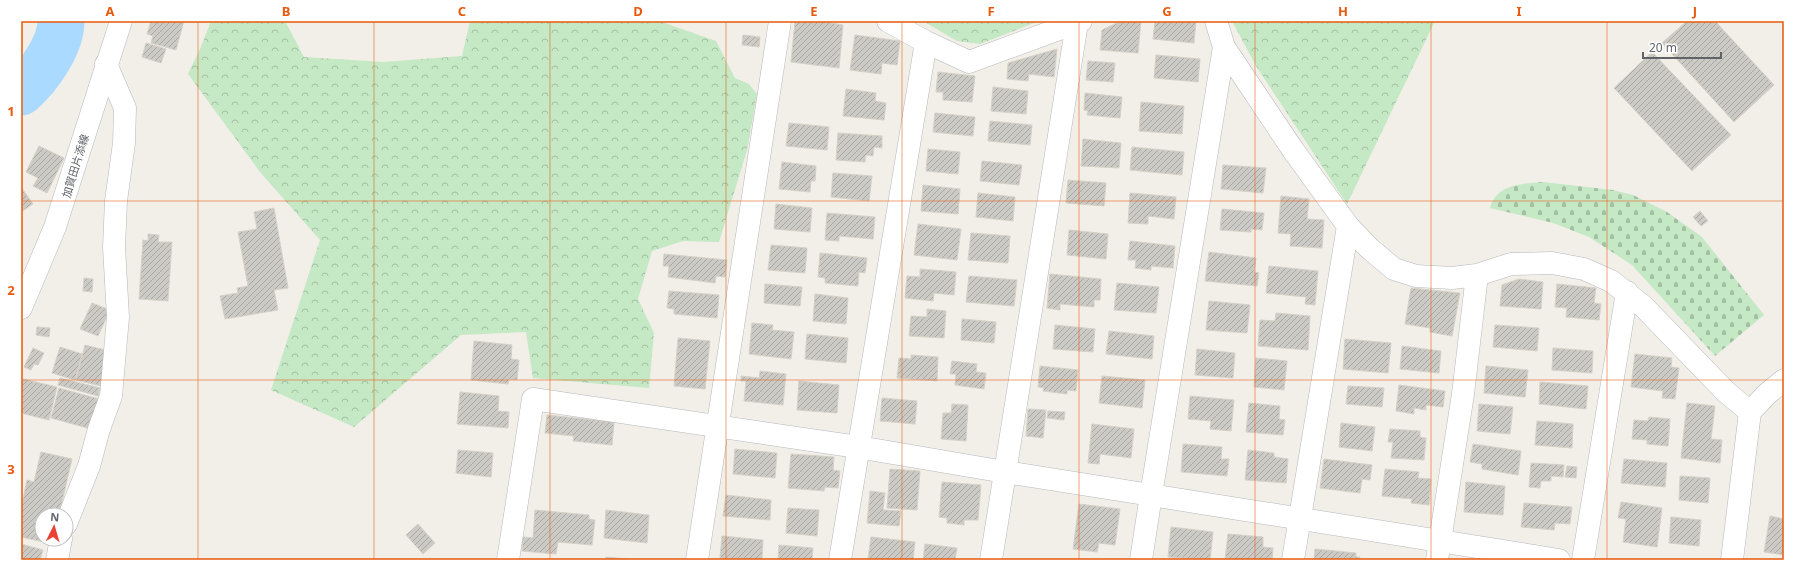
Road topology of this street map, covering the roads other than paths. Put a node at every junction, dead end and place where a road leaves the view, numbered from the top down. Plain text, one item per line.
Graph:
1 (121, 21) edge
2 (780, 21) edge
3 (888, 21) edge
4 (1216, 21) edge
5 (1079, 22) edge
6 (926, 42) junction
7 (1224, 46) junction
8 (106, 64) junction
9 (1348, 226) junction
10 (1477, 275) junction
11 (1627, 292) junction
12 (21, 306) edge
13 (1784, 380) edge
14 (1750, 412) junction
15 (718, 425) junction
16 (858, 446) junction
17 (1005, 472) junction
18 (1151, 495) junction
19 (73, 507) edge
20 (1299, 519) junction
21 (59, 547) edge
22 (1439, 551) edge
23 (57, 560) edge
24 (508, 560) edge
25 (697, 560) edge
26 (840, 560) edge
27 (991, 560) edge
28 (1141, 560) edge
29 (1292, 560) edge
30 (1559, 560) edge
31 (1583, 560) edge
32 (1732, 560) edge

1 - 8 street, 加賀田片添線
2 - 15 street
3 - 6 street
4 - 7 street
5 - 6 street
5 - 17 street
6 - 16 street
7 - 9 street
7 - 18 street
8 - 12 street, 加賀田片添線
8 - 19 street
9 - 10 street
9 - 20 street
10 - 11 street
10 - 22 street
11 - 14 street
11 - 31 street
13 - 14 street
14 - 32 street
15 - 16 street
15 - 24 street
15 - 25 street
16 - 17 street
16 - 26 street
17 - 18 street
17 - 27 street
18 - 20 street
18 - 28 street
20 - 22 street
20 - 29 street
21 - 23 street
22 - 30 street

